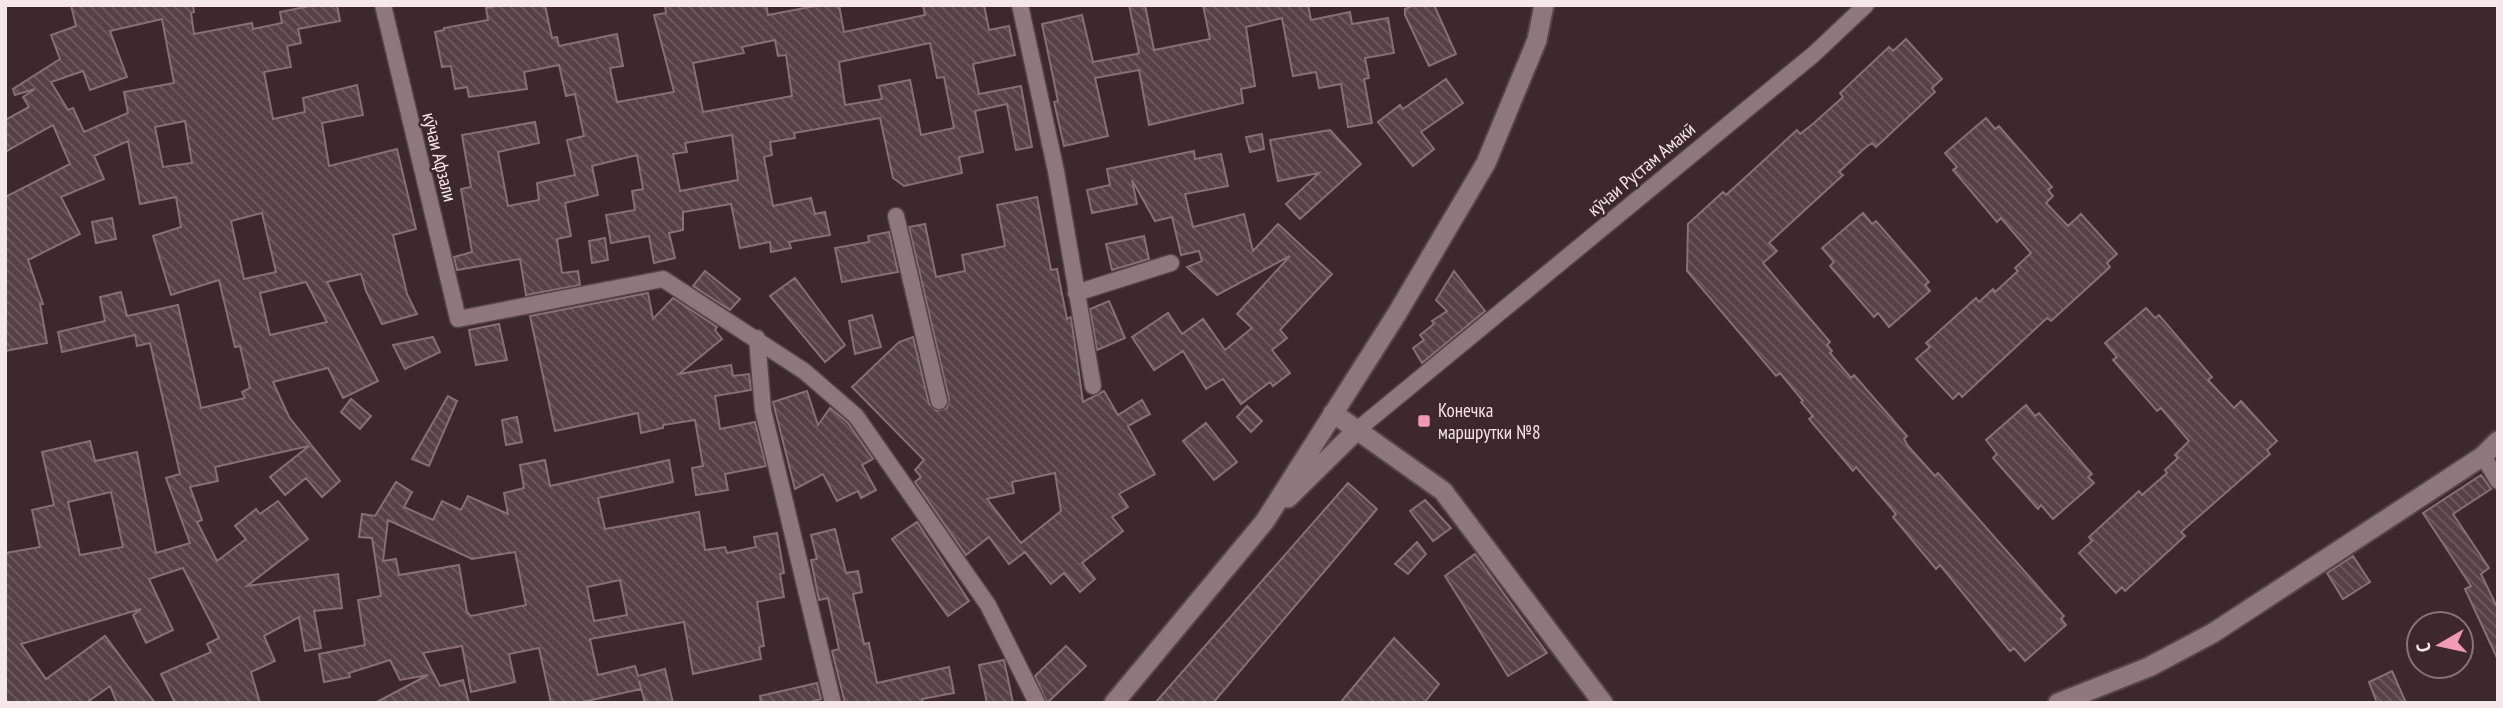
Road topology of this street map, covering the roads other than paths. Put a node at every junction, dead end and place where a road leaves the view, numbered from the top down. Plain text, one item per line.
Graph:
1 (383, 5) edge
2 (1020, 5) edge
3 (1866, 5) edge
4 (1545, 6) edge
5 (896, 216) dead end
6 (1171, 264) dead end
7 (1076, 293) junction
8 (757, 338) junction
9 (1093, 386) dead end
10 (939, 401) dead end
11 (1333, 414) junction
12 (1357, 430) junction
13 (2498, 441) edge
14 (2483, 456) junction
15 (2498, 481) edge
16 (1265, 521) junction
17 (833, 703) edge
18 (1037, 703) edge
19 (1114, 703) edge
20 (1603, 703) edge
21 (2058, 703) edge

1 - 8 street, кӯчаи Афзали
2 - 7 street
3 - 12 street, кӯчаи Рустам Амакӣ
4 - 11 street
5 - 10 street
6 - 7 street
7 - 9 street
8 - 17 street
8 - 18 street
11 - 12 street
11 - 16 street
12 - 16 street
12 - 20 street
13 - 14 street
14 - 15 street
14 - 21 street
16 - 19 street

